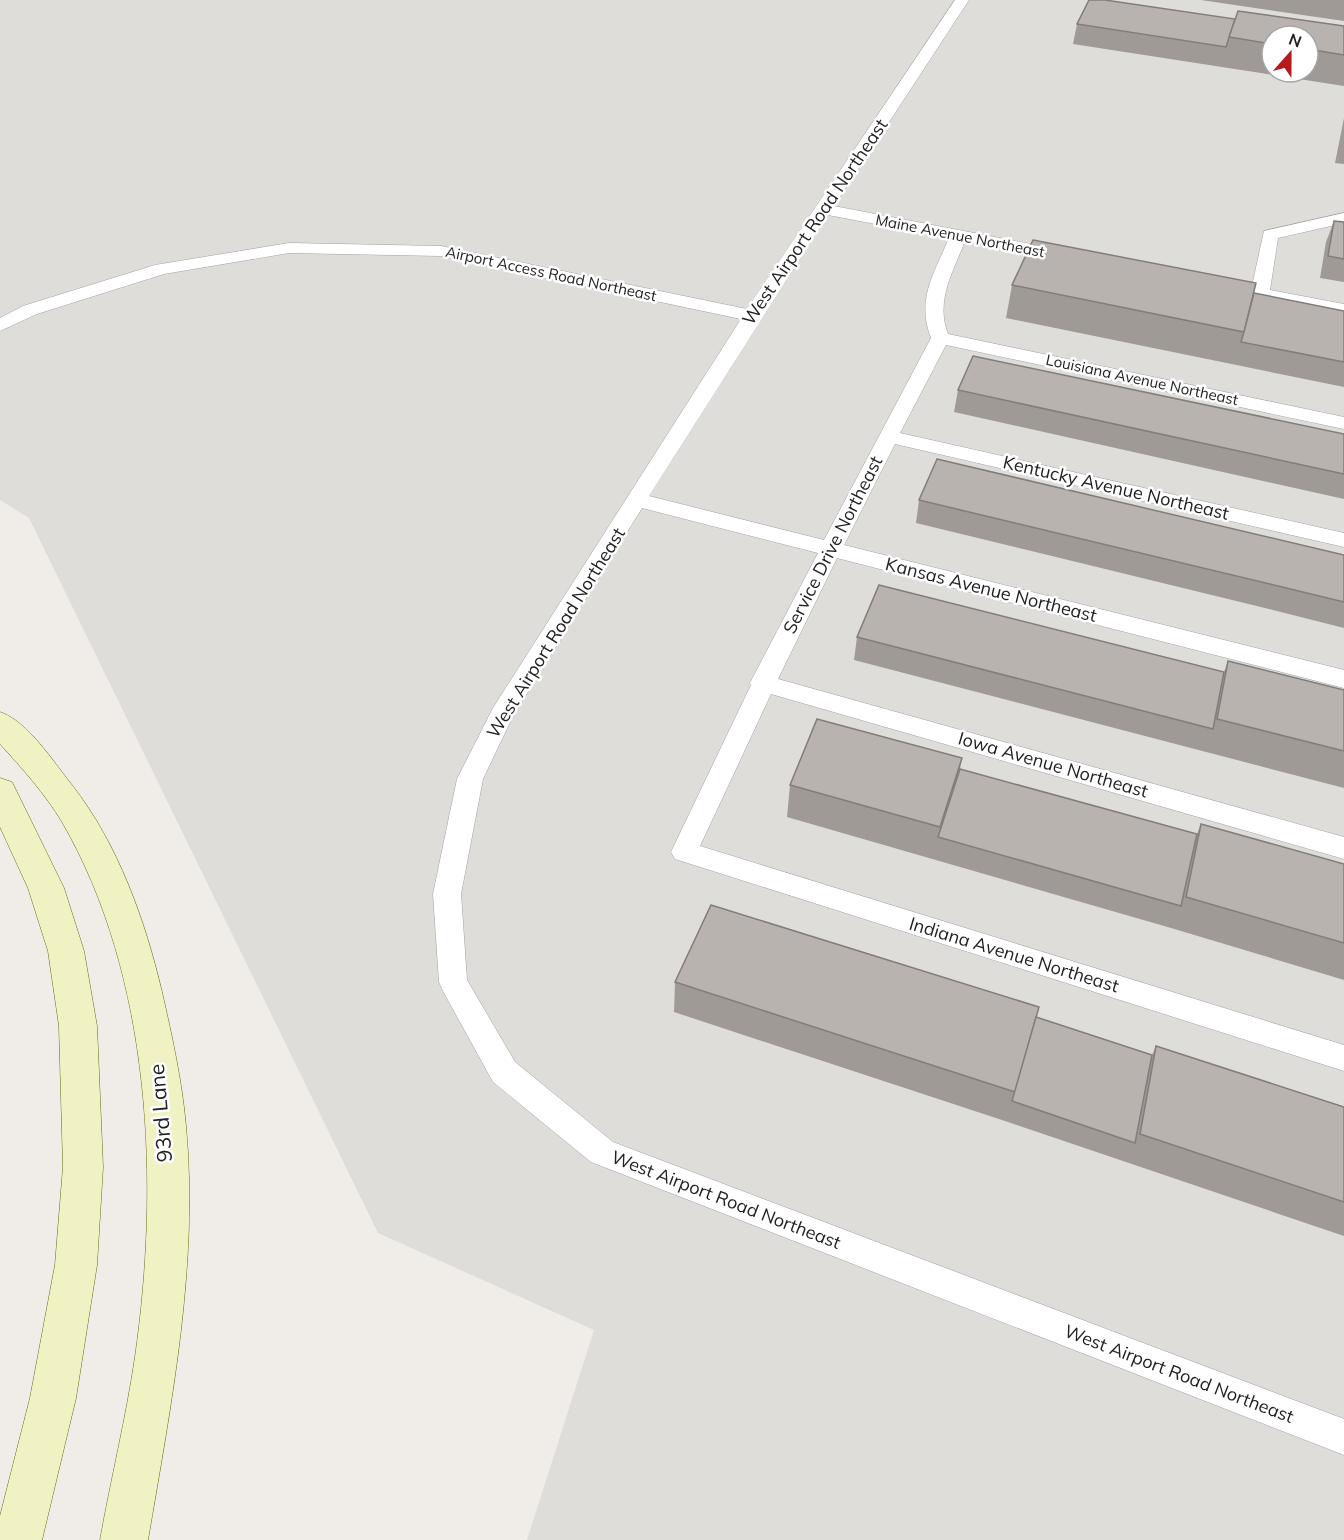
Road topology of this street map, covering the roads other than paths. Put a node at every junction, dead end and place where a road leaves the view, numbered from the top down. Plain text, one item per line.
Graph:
1 (962, 0) edge
2 (824, 209) junction
3 (1344, 218) edge
4 (959, 235) junction
5 (1074, 258) edge
6 (1202, 282) edge
7 (1260, 293) junction
8 (1344, 310) edge
9 (752, 316) junction
10 (0, 325) edge
11 (940, 338) junction
12 (1344, 423) edge
13 (888, 436) junction
14 (637, 500) junction
15 (1344, 540) edge
16 (829, 549) junction
17 (1344, 679) edge
18 (762, 683) junction
19 (0, 723) edge
20 (0, 791) edge
21 (1344, 848) edge
22 (684, 852) joint
23 (1344, 1058) edge
24 (1344, 1437) edge
25 (18, 1540) edge
26 (123, 1540) edge

1 - 2 lane, West Airport Road Northeast
2 - 4 lane, Maine Avenue Northeast
2 - 9 lane, West Airport Road Northeast
3 - 7 lane
4 - 5 lane, Maine Avenue Northeast
4 - 11 lane
6 - 7 lane
7 - 8 lane
9 - 10 lane, Airport Access Road Northeast
9 - 14 lane, West Airport Road Northeast
11 - 12 lane, Louisiana Avenue Northeast
11 - 13 lane, Service Drive Northeast
13 - 15 lane, Kentucky Avenue Northeast
13 - 16 lane, Service Drive Northeast
14 - 16 lane, Kansas Avenue Northeast
14 - 24 lane, West Airport Road Northeast
16 - 17 lane, Kansas Avenue Northeast
16 - 18 lane, Service Drive Northeast
18 - 21 lane, Iowa Avenue Northeast
18 - 22 lane, Service Drive Northeast
19 - 26 street, 93rd Lane
20 - 25 street
22 - 23 lane, Indiana Avenue Northeast

